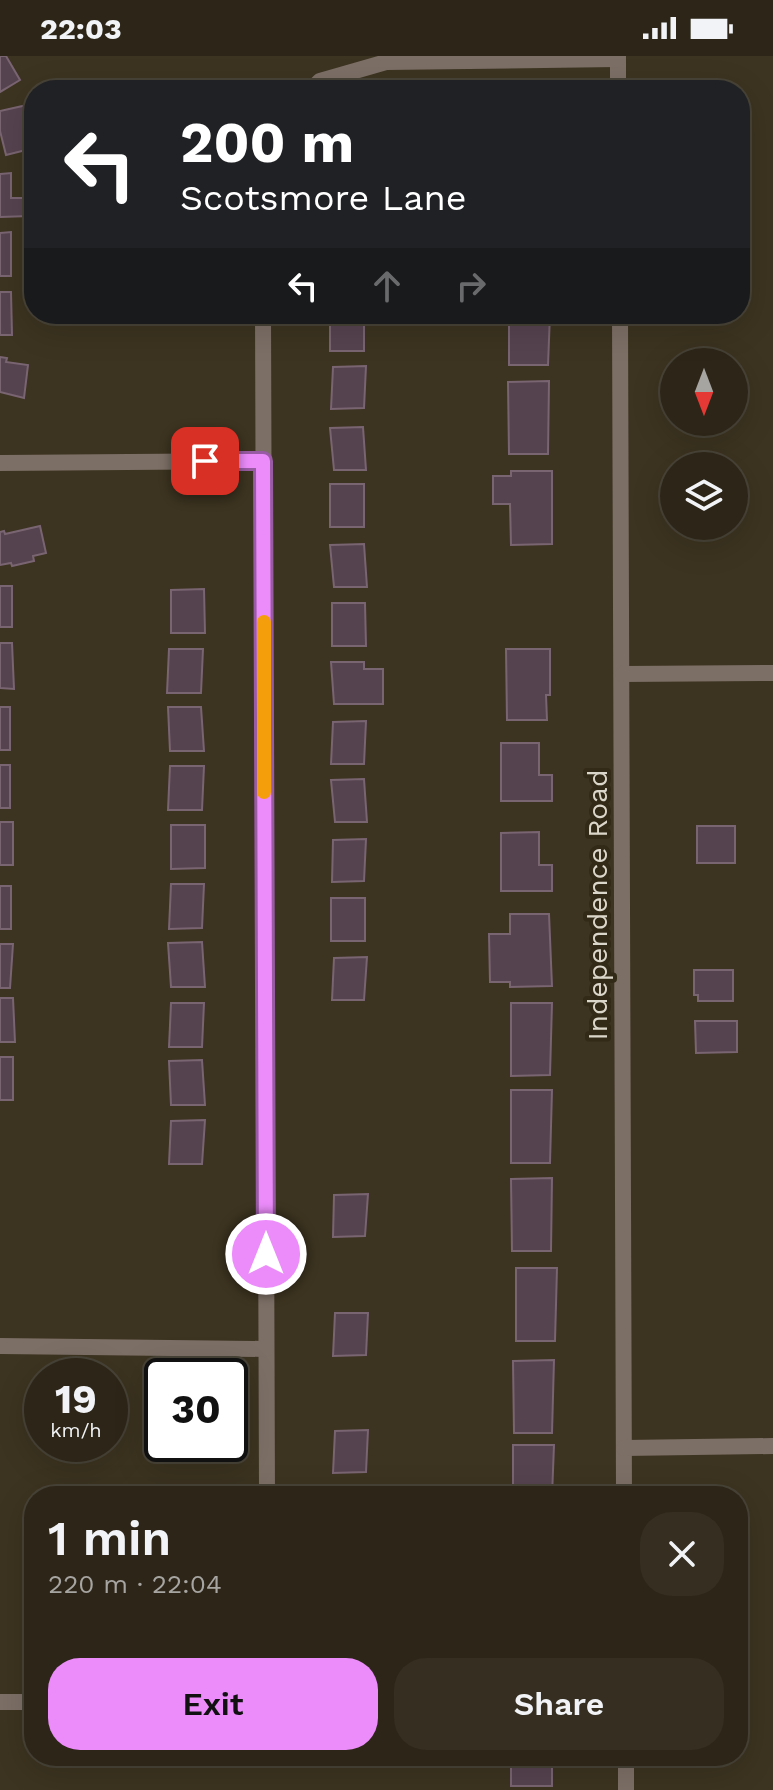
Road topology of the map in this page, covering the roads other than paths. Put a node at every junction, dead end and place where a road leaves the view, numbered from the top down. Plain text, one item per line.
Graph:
1 (618, 58) edge
2 (323, 80) edge
3 (618, 80) edge
4 (263, 324) edge
5 (620, 324) edge
6 (263, 461) junction
7 (0, 463) edge
8 (773, 673) edge
9 (623, 674) junction
10 (0, 1346) edge
11 (266, 1349) junction
12 (773, 1446) edge
13 (624, 1448) junction
14 (267, 1486) edge
15 (624, 1486) edge
16 (0, 1702) edge
17 (24, 1702) edge
18 (626, 1766) edge
19 (626, 1790) edge

1 - 2 street
1 - 3 street
4 - 6 street
5 - 9 street, Independence Road
6 - 7 street
6 - 11 street
8 - 9 street
9 - 13 street, Independence Road
10 - 11 street
11 - 14 street
12 - 13 street
13 - 15 street, Independence Road
16 - 17 street
18 - 19 street

